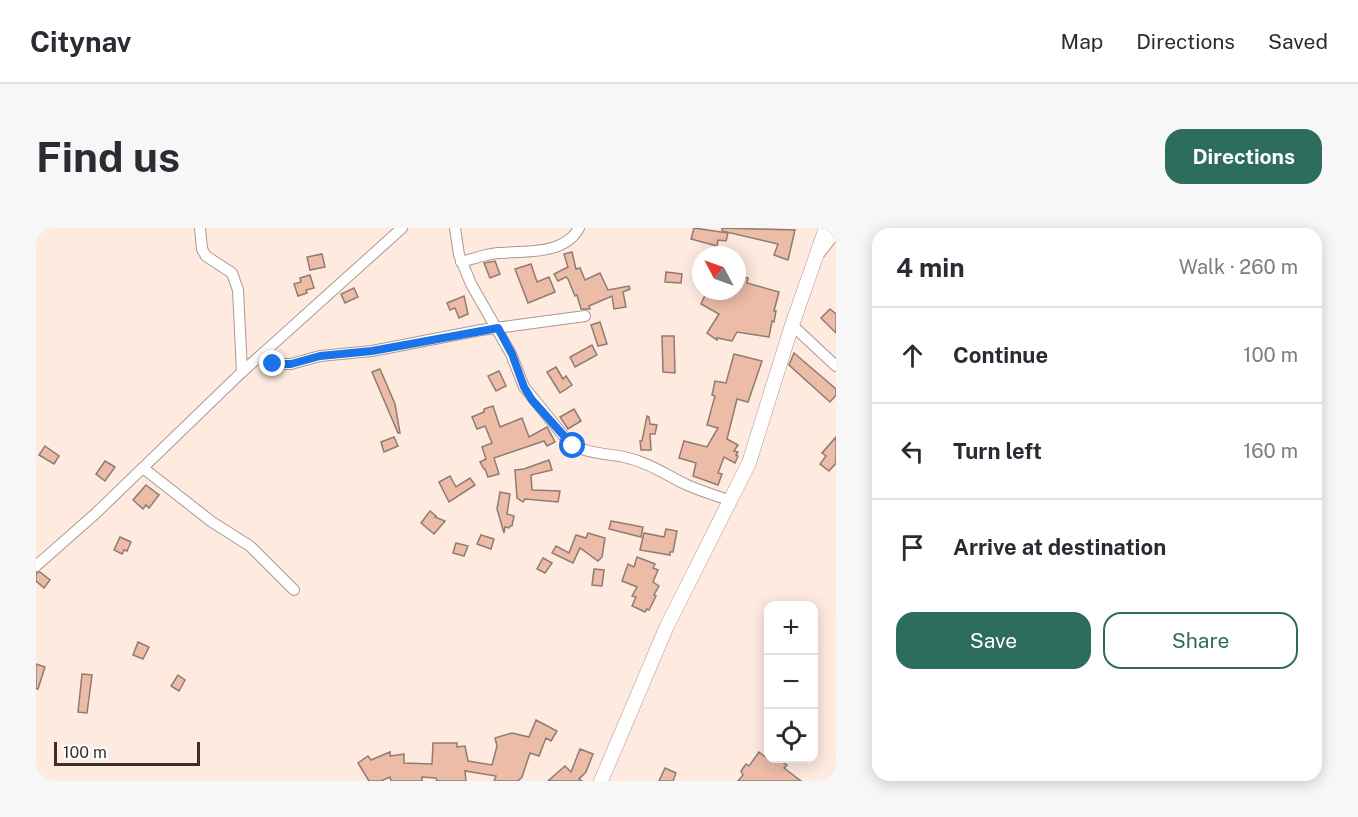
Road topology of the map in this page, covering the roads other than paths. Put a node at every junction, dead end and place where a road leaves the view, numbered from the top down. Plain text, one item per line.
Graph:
1 (200, 228) edge
2 (402, 228) edge
3 (455, 228) edge
4 (579, 228) edge
5 (826, 228) edge
6 (836, 232) edge
7 (815, 259) junction
8 (461, 262) junction
9 (585, 316) dead end
10 (792, 326) junction
11 (498, 328) junction
12 (261, 356) junction
13 (836, 366) edge
14 (242, 372) junction
15 (143, 468) junction
16 (731, 501) junction
17 (36, 566) edge
18 (294, 590) dead end
19 (601, 781) edge

1 - 14 street
2 - 12 street
3 - 8 street
4 - 8 street
5 - 7 street
6 - 7 street
7 - 10 street
8 - 11 street
9 - 11 street
10 - 13 street
10 - 16 street
11 - 12 street
11 - 16 street
12 - 14 street
14 - 15 street
15 - 17 street
15 - 18 street
16 - 19 street

